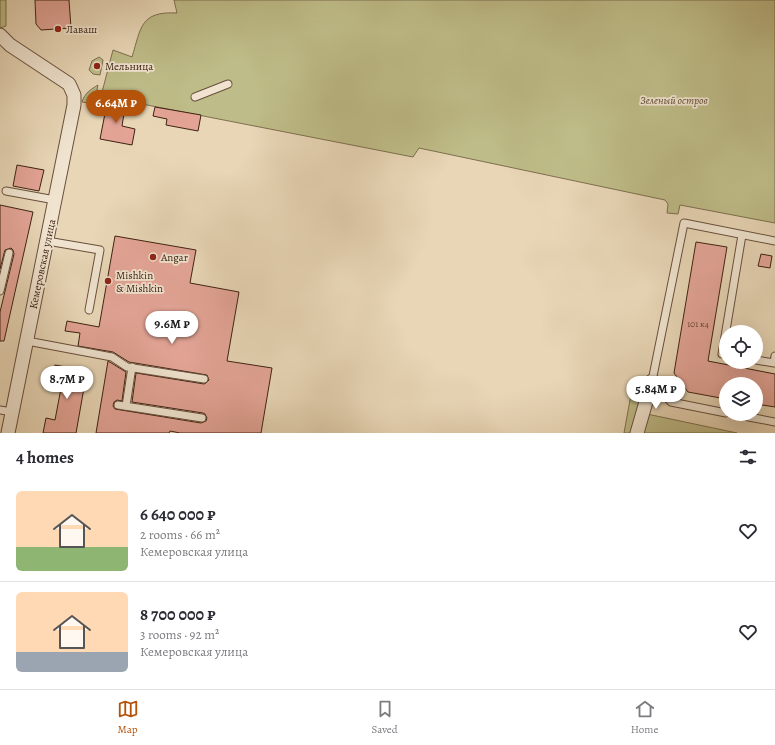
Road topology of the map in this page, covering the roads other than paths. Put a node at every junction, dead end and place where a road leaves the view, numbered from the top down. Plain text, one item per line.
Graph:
1 (0, 36) edge
2 (228, 84) dead end
3 (196, 97) dead end
4 (6, 191) dead end
5 (55, 200) junction
6 (742, 235) junction
7 (47, 241) junction
8 (775, 241) edge
9 (9, 252) dead end
10 (0, 291) edge
11 (89, 310) dead end
12 (727, 325) edge
13 (26, 341) junction
14 (775, 356) edge
15 (763, 361) edge
16 (132, 368) junction
17 (204, 379) dead end
18 (652, 381) junction
19 (118, 404) dead end
20 (126, 406) junction
21 (6, 411) edge
22 (719, 412) edge
23 (202, 418) dead end
24 (763, 420) edge
25 (775, 422) edge
26 (8, 433) edge
27 (637, 433) edge

1 - 5 street, Кемеровская улица
2 - 3 lane
4 - 5 lane
5 - 7 street, Кемеровская улица
6 - 8 lane
6 - 12 lane
6 - 18 lane
7 - 11 lane
7 - 13 street, Кемеровская улица
9 - 10 lane
13 - 16 lane
13 - 21 street, Кемеровская улица
14 - 15 lane
16 - 17 lane
16 - 20 lane
18 - 22 lane
18 - 27 street
19 - 20 lane
20 - 23 lane
21 - 26 street, Кемеровская улица
24 - 25 lane

